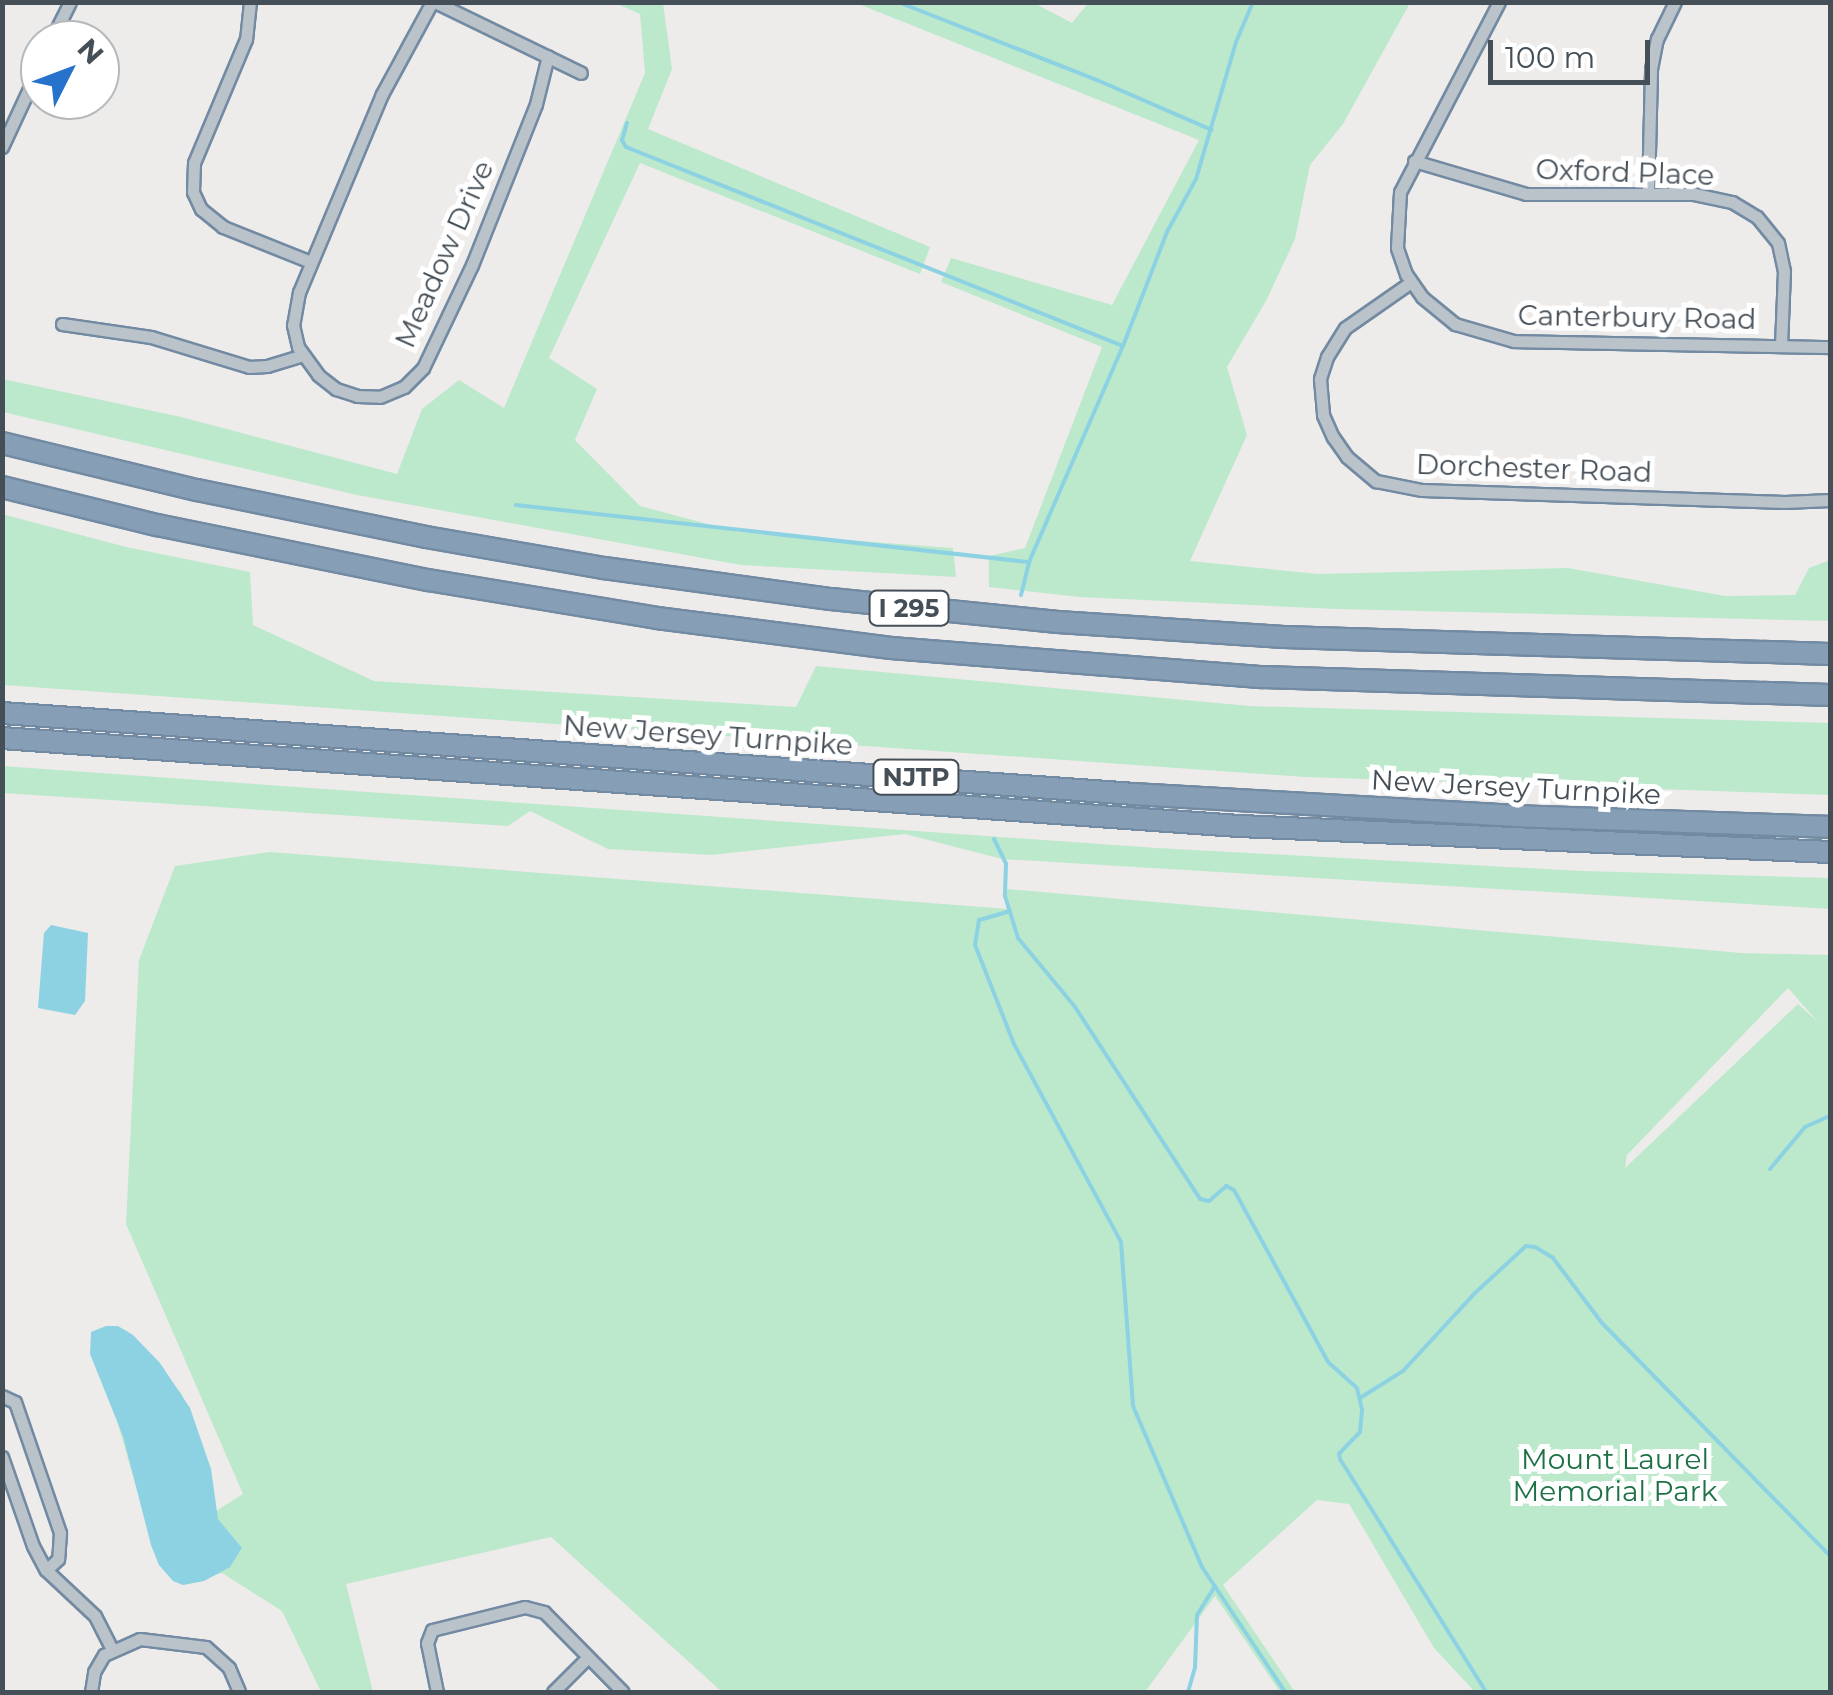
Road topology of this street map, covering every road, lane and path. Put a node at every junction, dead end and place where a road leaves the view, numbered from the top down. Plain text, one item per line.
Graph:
1 (250, 2) edge
2 (433, 2) edge
3 (1499, 2) edge
4 (1675, 2) edge
5 (548, 56) junction
6 (581, 72) dead end
7 (20, 109) edge
8 (2, 147) edge
9 (1414, 161) junction
10 (1648, 194) junction
11 (308, 261) junction
12 (1411, 282) junction
13 (62, 324) dead end
14 (1781, 346) junction
15 (1830, 347) edge
16 (302, 354) junction
17 (2, 443) edge
18 (2, 487) edge
19 (1830, 500) edge
20 (1830, 654) edge
21 (1830, 694) edge
22 (2, 713) edge
23 (2, 738) edge
24 (1830, 827) edge
25 (1830, 852) edge
26 (2, 1396) edge
27 (2, 1457) edge
28 (46, 1570) junction
29 (112, 1649) junction
30 (588, 1657) junction
31 (91, 1692) edge
32 (239, 1692) edge
33 (437, 1692) edge
34 (553, 1692) edge
35 (623, 1692) edge

1 - 11 street
2 - 5 street
2 - 11 street
3 - 9 street, Canterbury Road
4 - 10 street
5 - 6 street
5 - 16 street, Meadow Drive
7 - 8 street
9 - 10 street, Oxford Place
9 - 12 street, Canterbury Road
10 - 14 street, Oxford Place
11 - 16 street
12 - 14 street, Canterbury Road
12 - 19 street, Dorchester Road
13 - 16 street
14 - 15 street, Canterbury Road
17 - 20 highway, I 295
18 - 21 highway, I 295
22 - 24 highway, New Jersey Turnpike / NJTP
23 - 25 highway, New Jersey Turnpike / NJTP
26 - 28 street
27 - 28 street
28 - 29 street
29 - 31 street
29 - 32 street
30 - 33 street
30 - 34 street
30 - 35 street

